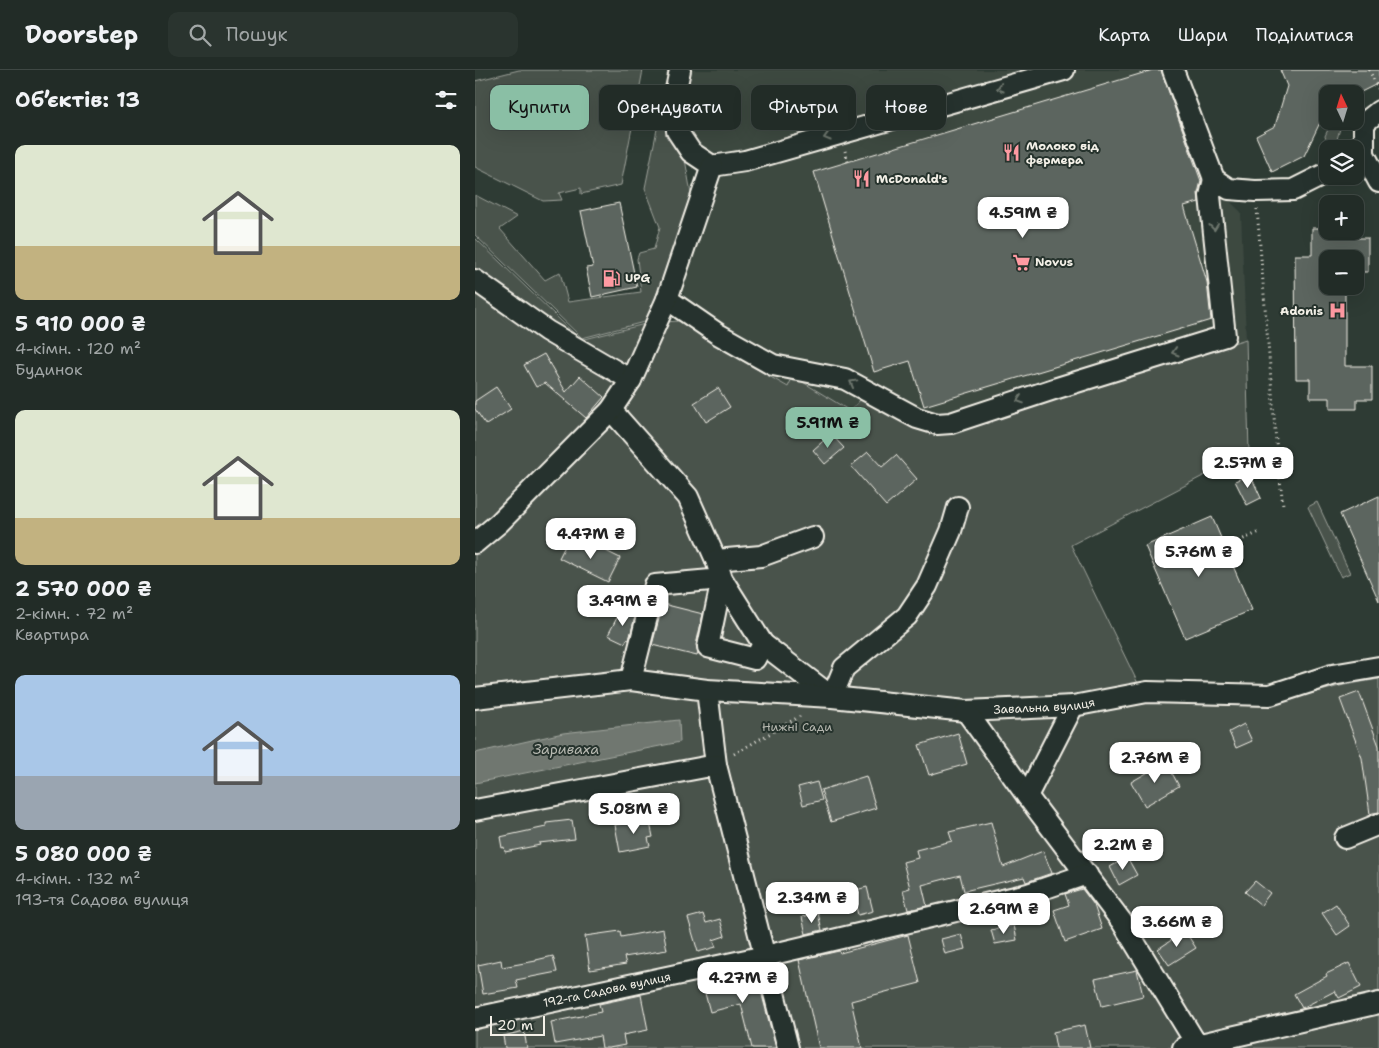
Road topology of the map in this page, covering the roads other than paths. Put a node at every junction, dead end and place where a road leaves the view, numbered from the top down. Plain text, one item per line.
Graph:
1 (680, 70) edge
2 (1064, 70) edge
3 (1173, 70) edge
4 (1379, 111) edge
5 (1362, 140) edge
6 (1364, 161) edge
7 (712, 166) junction
8 (1319, 177) edge
9 (1214, 179) junction
10 (1379, 182) edge
11 (475, 280) edge
12 (667, 299) junction
13 (631, 380) junction
14 (611, 410) junction
15 (958, 507) dead end
16 (813, 537) dead end
17 (475, 543) edge
18 (716, 560) junction
19 (722, 579) junction
20 (763, 644) junction
21 (1379, 667) edge
22 (631, 680) junction
23 (707, 690) junction
24 (832, 697) junction
25 (475, 698) edge
26 (1073, 706) junction
27 (966, 711) junction
28 (716, 765) junction
29 (1027, 796) junction
30 (475, 810) edge
31 (1379, 824) edge
32 (1345, 838) dead end
33 (1087, 874) junction
34 (765, 956) junction
35 (1379, 1004) edge
36 (475, 1018) edge
37 (1190, 1046) edge
38 (788, 1048) edge

1 - 7 street
2 -> 7 street
3 - 9 street
4 - 5 street
6 - 10 street
7 - 12 street
8 - 9 street
9 -> 12 street
11 - 13 street
12 - 13 street
13 - 14 street
14 - 17 street
14 - 18 street
15 - 24 street
16 - 18 street
18 - 19 street
19 - 20 street
19 - 20 street
19 - 22 street
20 - 24 street
21 - 26 street, Завальна вулиця
22 - 23 street, Завальна вулиця
22 - 25 street, Завальна вулиця
23 - 24 street, Завальна вулиця
23 - 28 street
24 - 27 street, Завальна вулиця
26 - 27 street, Завальна вулиця
26 - 29 street
27 - 29 street
28 - 30 street
28 - 34 street
29 - 33 street
31 - 32 street
33 - 34 street, 192-га Садова вулиця
33 - 37 street
34 - 36 street, 192-га Садова вулиця
34 - 38 street
35 - 37 street

